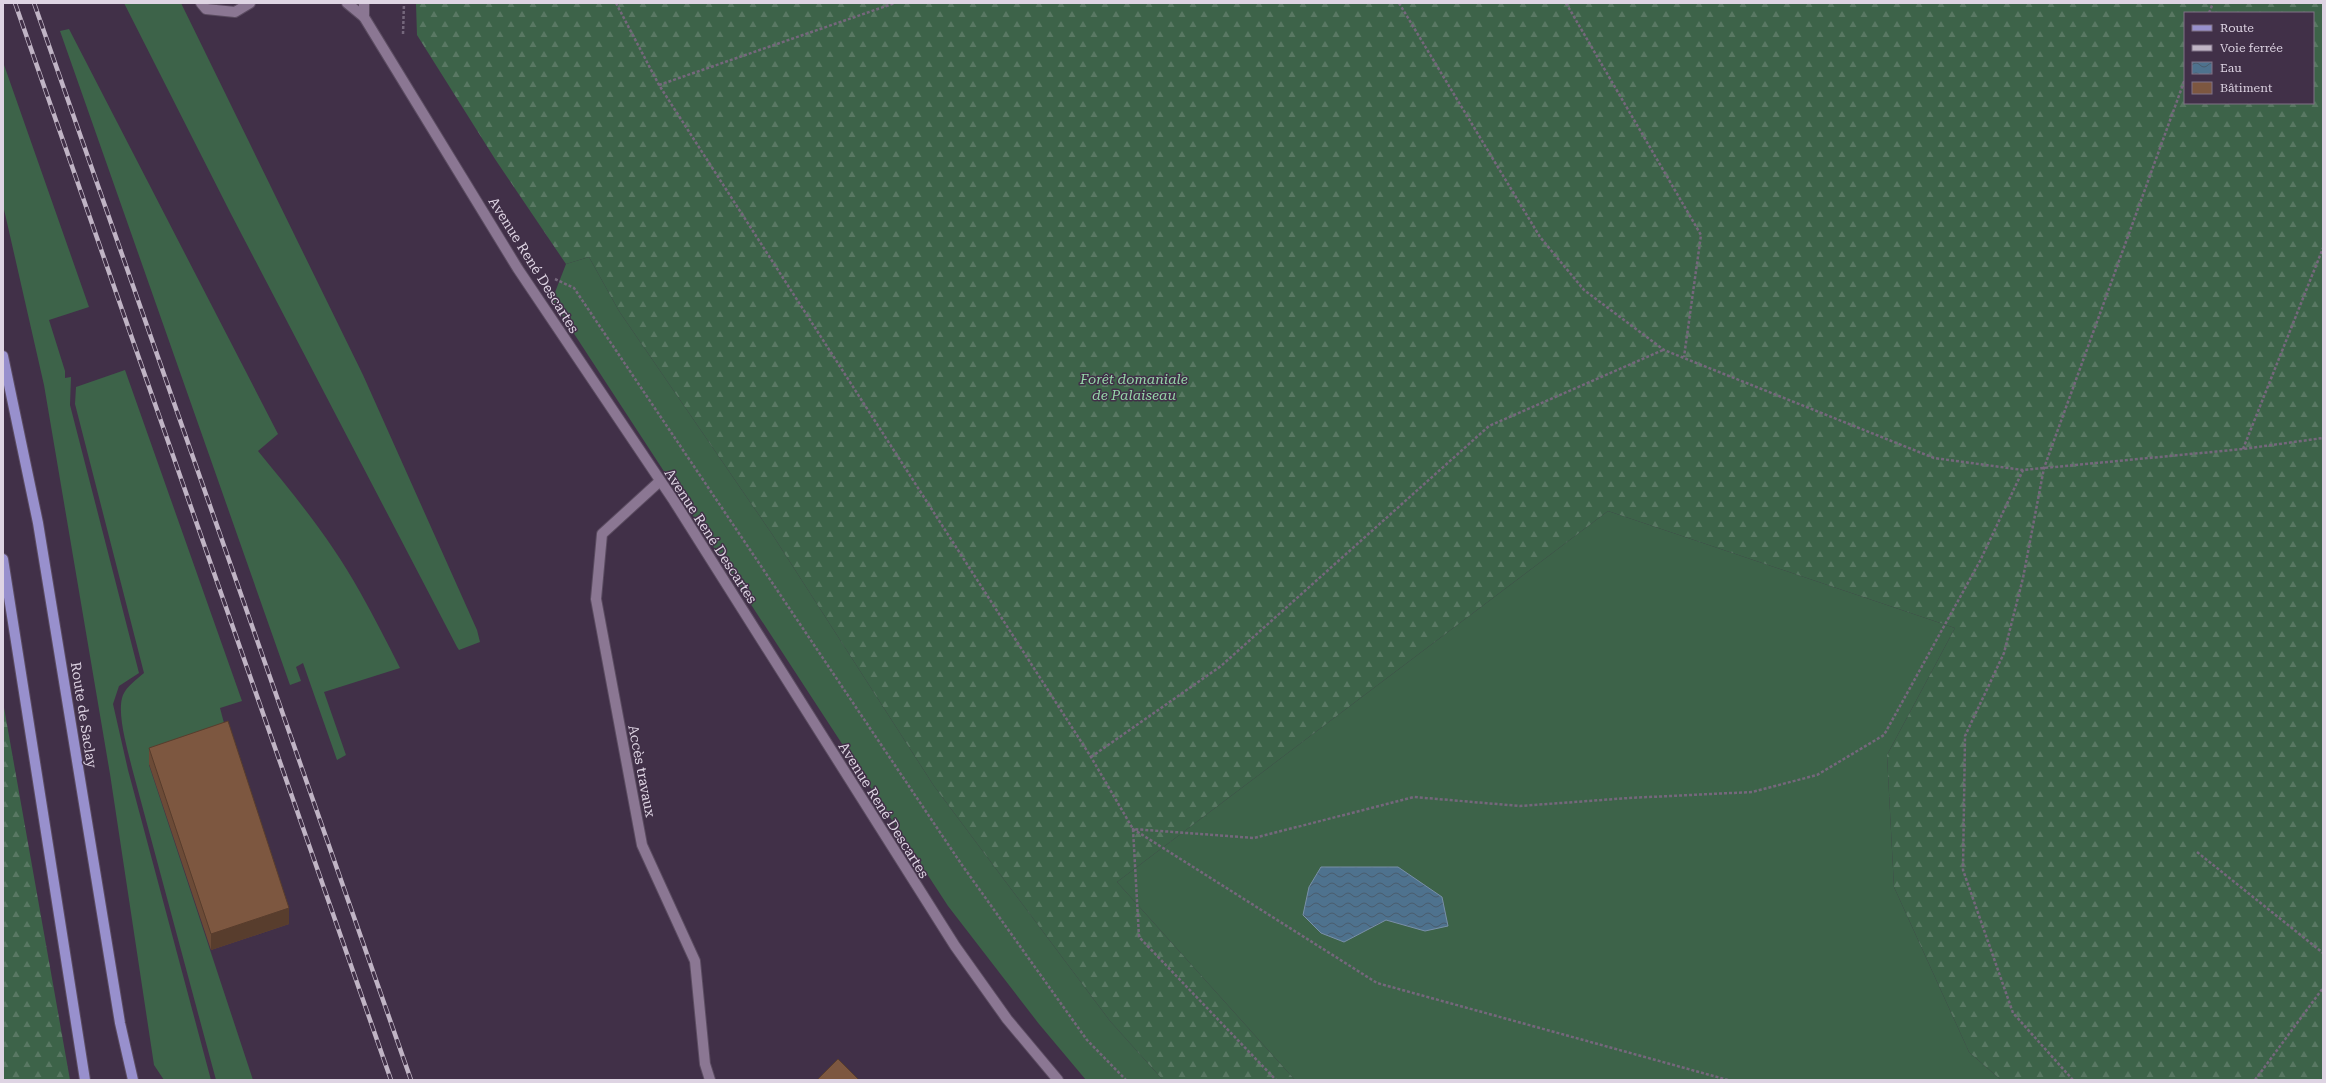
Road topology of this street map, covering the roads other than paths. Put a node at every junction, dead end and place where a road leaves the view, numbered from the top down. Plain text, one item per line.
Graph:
1 (201, 3) edge
2 (250, 3) edge
3 (347, 3) edge
4 (364, 3) edge
5 (364, 17) junction
6 (3, 356) edge
7 (660, 481) junction
8 (3, 559) edge
9 (85, 1080) edge
10 (133, 1080) edge
11 (710, 1080) edge
12 (1058, 1080) edge

1 - 2 street
3 - 5 street, Avenue René Descartes
4 - 5 street
5 - 7 street, Avenue René Descartes
6 - 10 main road, Route de Saclay
7 - 11 street, Accès travaux
7 - 12 street, Avenue René Descartes
8 - 9 main road

